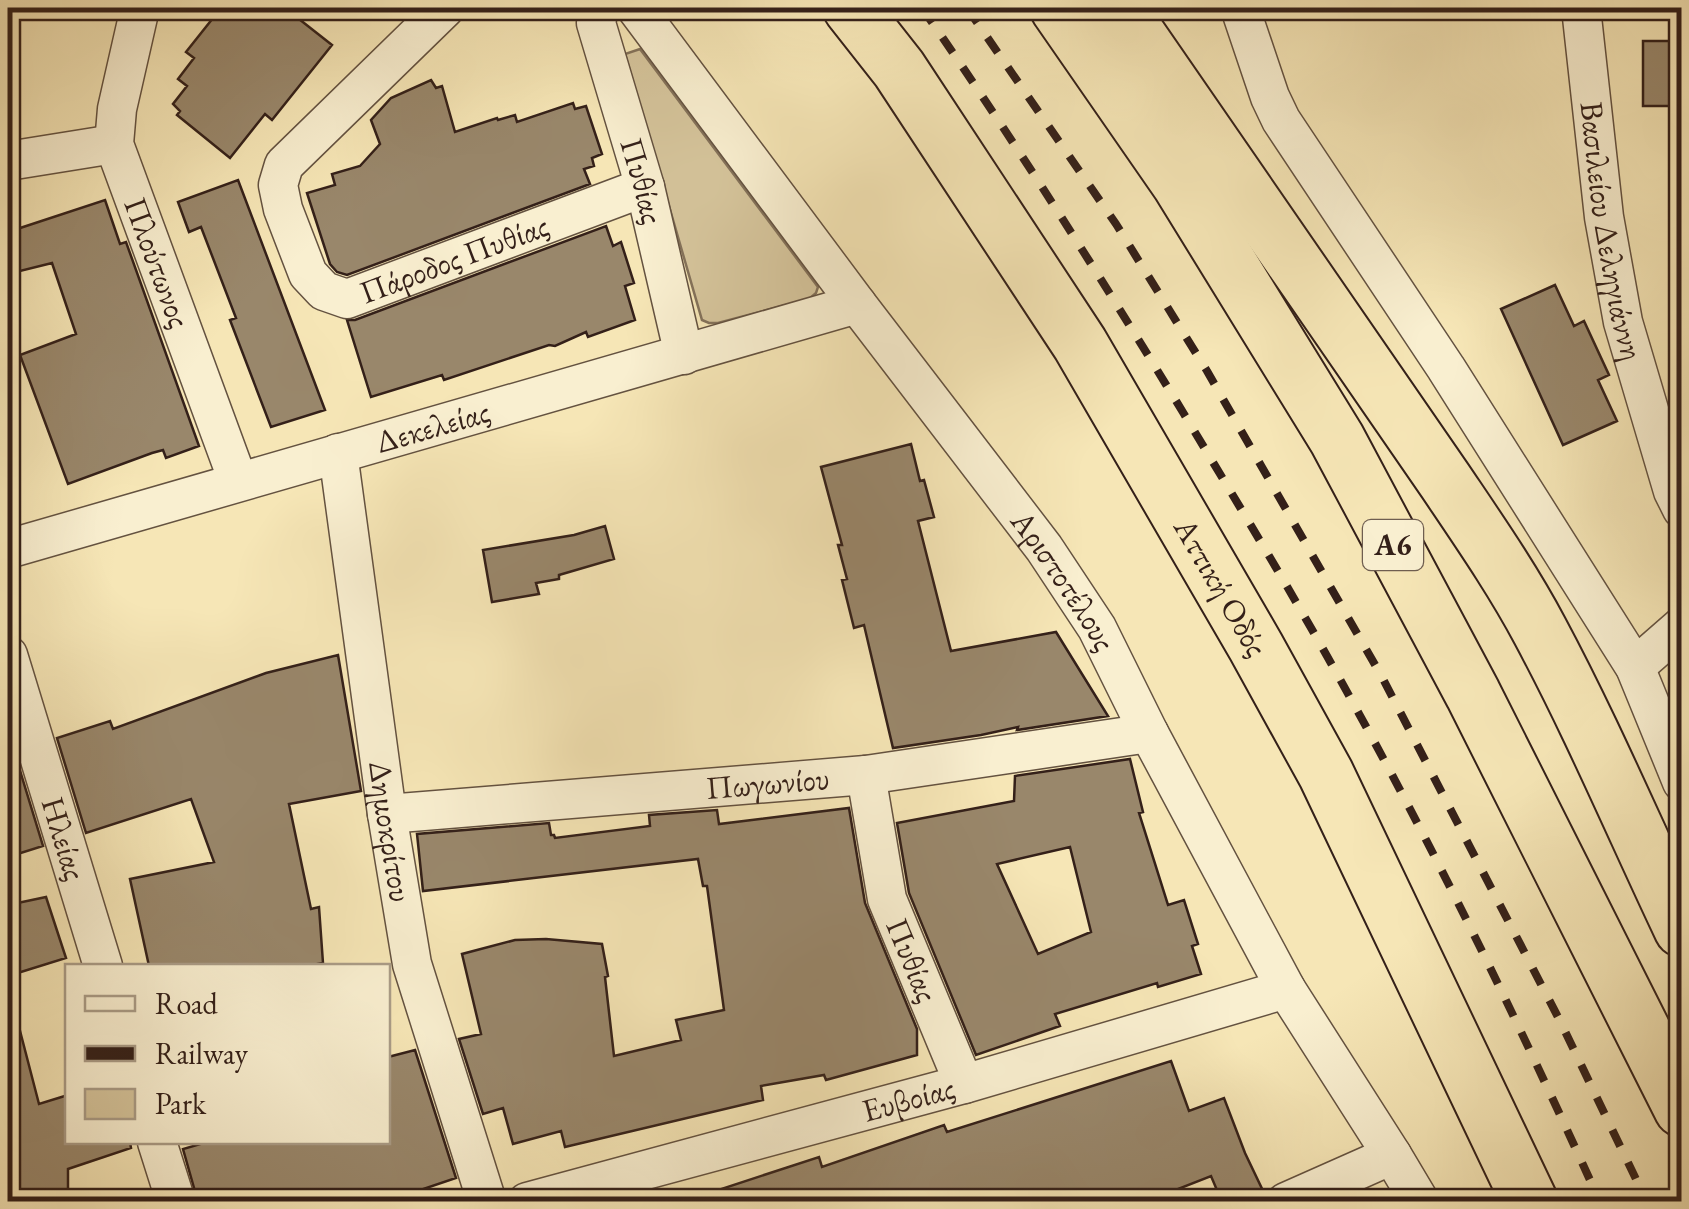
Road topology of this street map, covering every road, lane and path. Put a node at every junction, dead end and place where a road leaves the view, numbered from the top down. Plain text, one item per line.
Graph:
1 (140, 8) edge
2 (444, 8) edge
3 (599, 8) edge
4 (636, 8) edge
5 (852, 8) edge
6 (1058, 8) edge
7 (1119, 8) edge
8 (1240, 8) edge
9 (1581, 8) edge
10 (114, 144) junction
11 (8, 162) edge
12 (645, 187) junction
13 (857, 304) junction
14 (684, 355) junction
15 (338, 453) junction
16 (238, 481) junction
17 (1682, 508) edge
18 (8, 549) edge
19 (1682, 626) edge
20 (8, 655) edge
21 (1635, 667) junction
22 (1149, 733) junction
23 (1326, 774) junction
24 (866, 776) junction
25 (1682, 782) edge
26 (387, 814) junction
27 (1682, 929) edge
28 (102, 964) edge
29 (400, 967) edge
30 (1286, 989) junction
31 (964, 1084) junction
32 (1682, 1109) edge
33 (158, 1144) edge
34 (1392, 1155) junction
35 (176, 1202) edge
36 (488, 1202) edge
37 (527, 1202) edge
38 (1286, 1202) edge
39 (1420, 1202) edge
40 (1495, 1202) edge
41 (1530, 1202) edge

1 - 10 street
2 - 12 street, Πάροδος Πυθίας
3 - 12 street, Πυθίας
4 - 13 street, Αριστοτέλους
5 - 23 highway, Αττική Οδός
6 - 32 highway, Α6
7 - 27 highway
8 - 21 street
9 - 17 street, Βασιλείου Δεληγιάννη
10 - 11 street
10 - 16 street, Πλούτωνος
12 - 14 street, Πυθίας
13 - 14 street, Δεκελείας
13 - 22 street, Αριστοτέλους
14 - 15 street, Δεκελείας
15 - 16 street, Δεκελείας
15 - 26 street, Δημοκρίτου
16 - 18 street, Δεκελείας
19 - 21 street
20 - 28 street, Ηλείας
21 - 25 street
22 - 24 street, Πωγωνίου
22 - 30 street, Αριστοτέλους
23 - 40 highway
23 - 41 highway, Αττική Οδός
24 - 26 street, Πωγωνίου
24 - 31 street, Πυθίας
26 - 29 street, Δημοκρίτου
29 - 36 street, Δημοκρίτου
30 - 31 street, Ευβοίας
30 - 34 street, Αριστοτέλους
31 - 37 street, Ευβοίας
33 - 35 street
34 - 38 street
34 - 39 street, Αριστοτέλους

